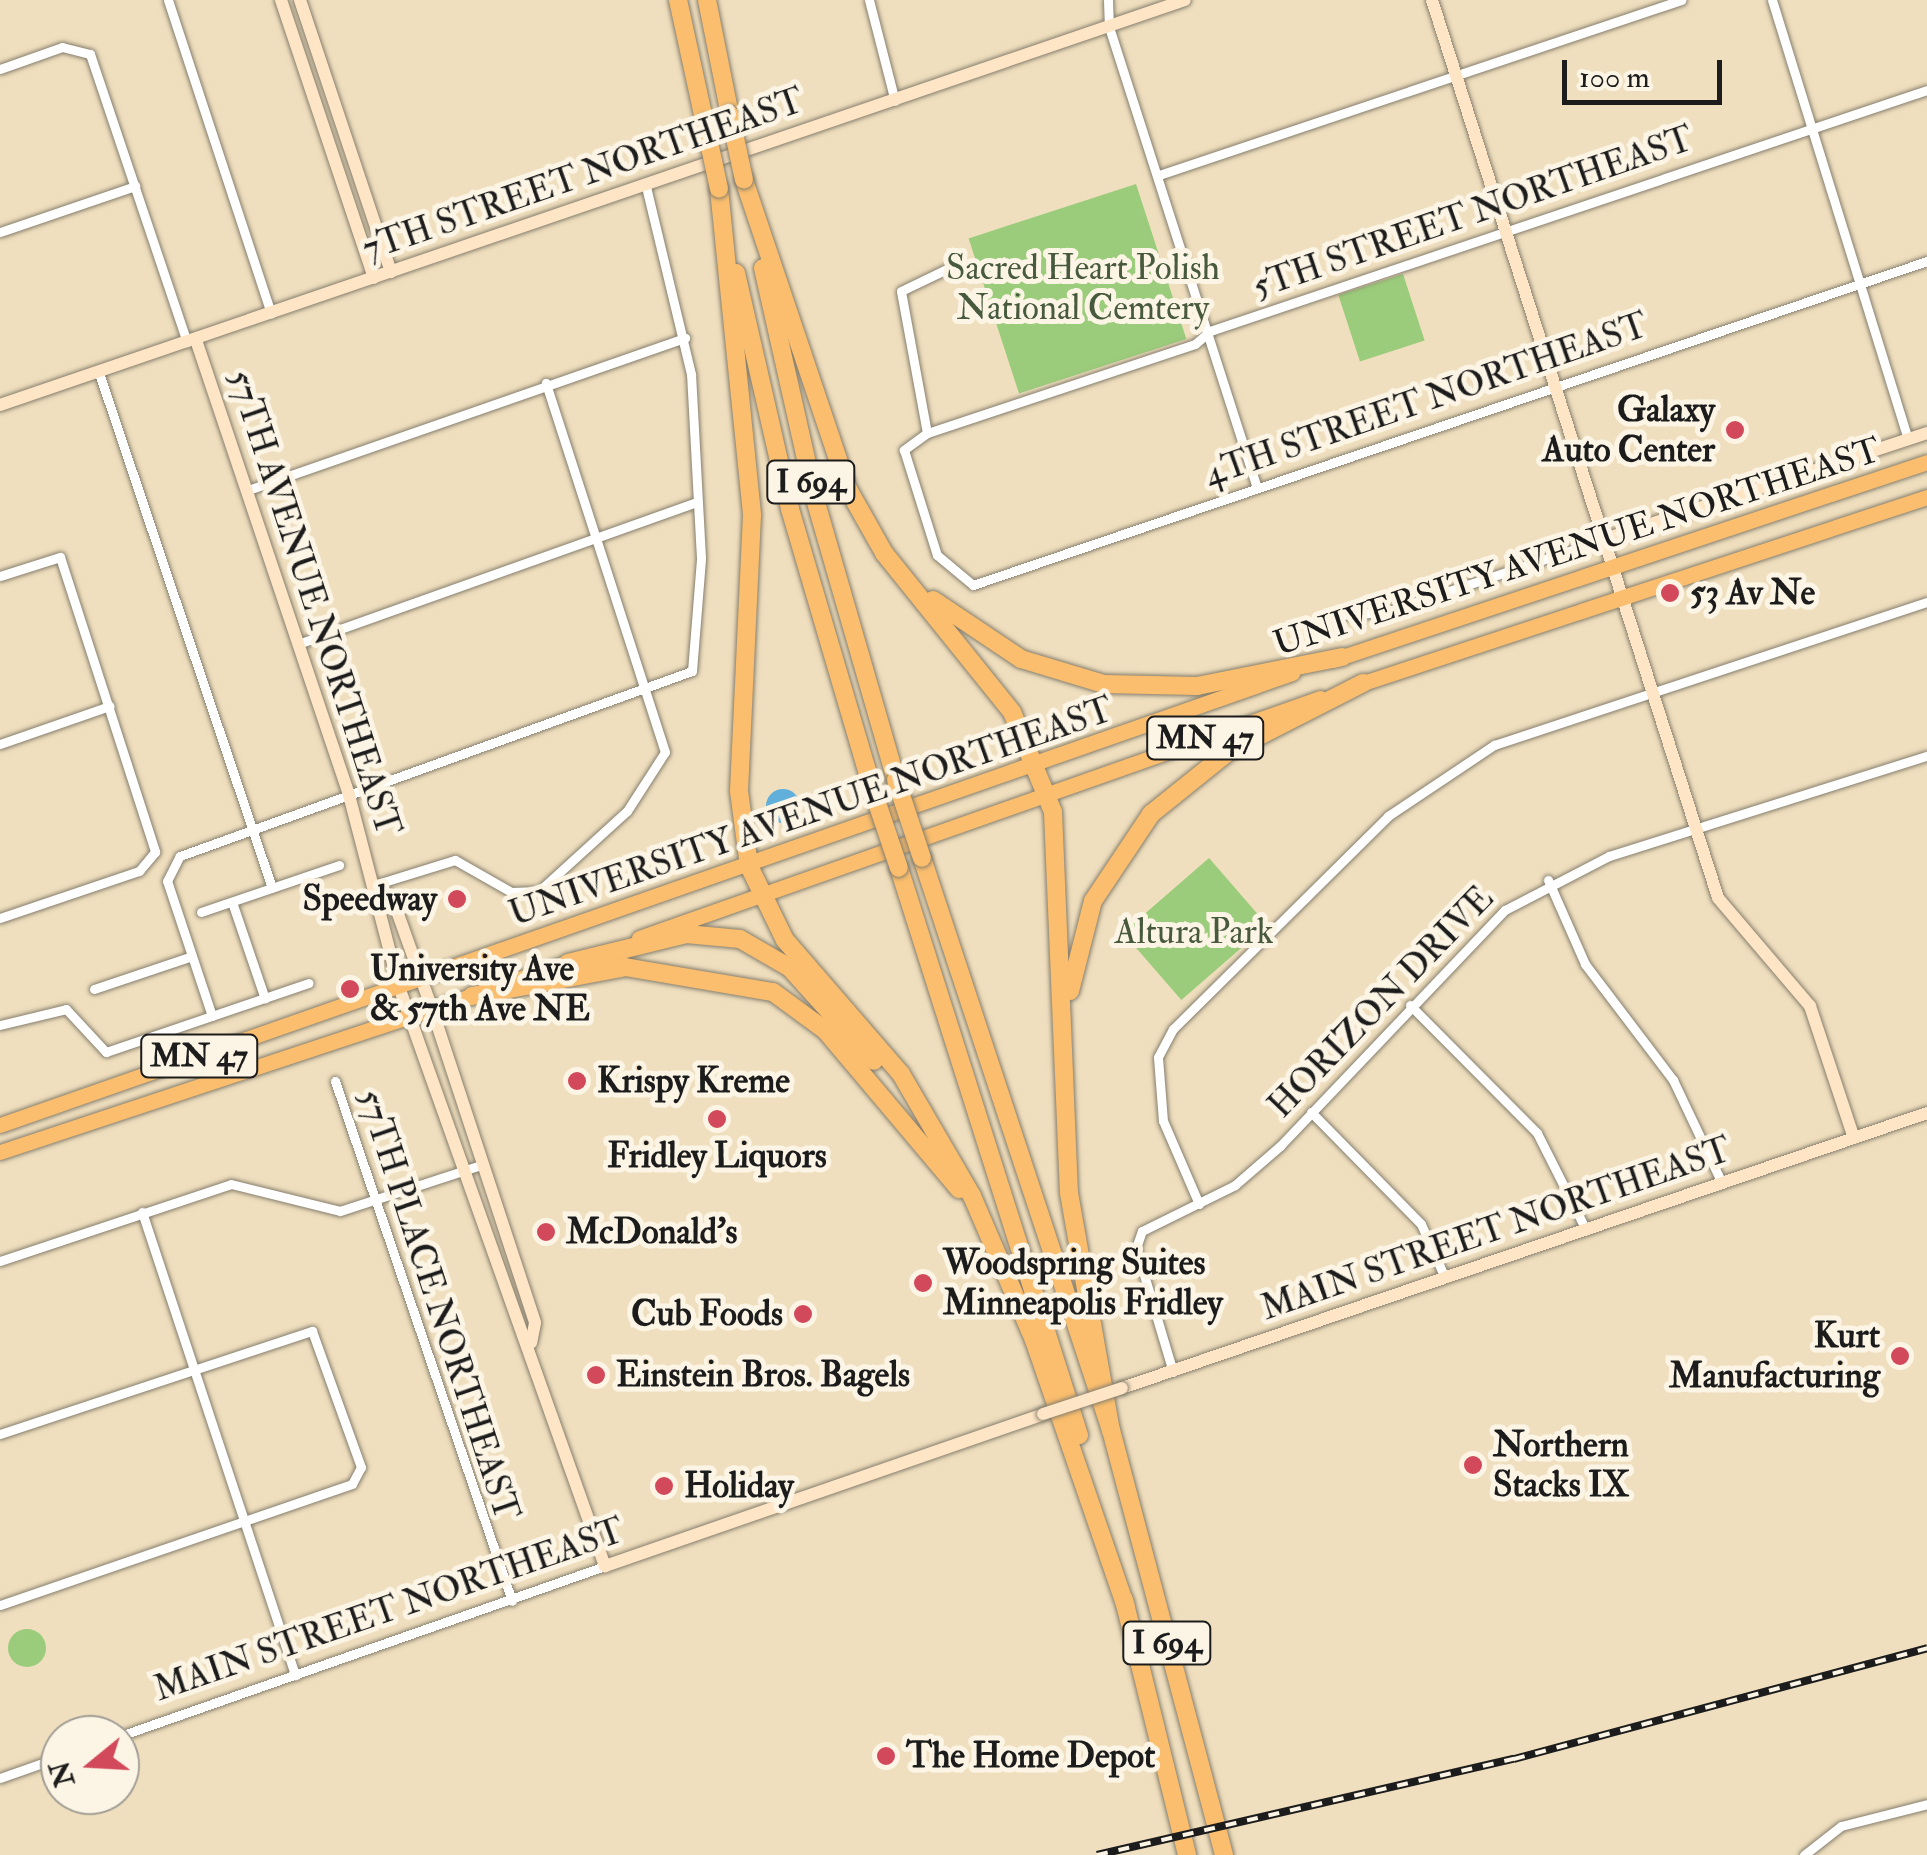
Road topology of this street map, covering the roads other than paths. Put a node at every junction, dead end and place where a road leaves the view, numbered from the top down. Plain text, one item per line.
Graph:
1 (168, 0) edge
2 (281, 0) edge
3 (300, 0) edge
4 (678, 0) edge
5 (707, 0) edge
6 (869, 0) edge
7 (1108, 0) edge
8 (1185, 0) edge
9 (1432, 0) edge
10 (1680, 0) edge
11 (1772, 0) edge
12 (1109, 27) junction
13 (0, 69) edge
14 (1457, 74) junction
15 (1927, 90) edge
16 (895, 101) junction
17 (340, 116) junction
18 (322, 122) junction
19 (1812, 128) junction
20 (1159, 175) junction
21 (744, 180) junction
22 (135, 186) junction
23 (646, 186) junction
24 (719, 189) junction
25 (1508, 230) junction
26 (0, 232) edge
27 (1927, 261) edge
28 (953, 266) dead end
29 (391, 272) junction
30 (374, 278) junction
31 (1860, 283) junction
32 (272, 313) junction
33 (1210, 331) junction
34 (685, 338) junction
35 (192, 341) junction
36 (99, 374) junction
37 (546, 383) junction
38 (1553, 384) junction
39 (0, 405) edge
40 (927, 433) junction
41 (1927, 433) edge
42 (1908, 440) junction
43 (1927, 462) edge
44 (1257, 487) junction
45 (248, 490) junction
46 (1927, 497) edge
47 (695, 503) junction
48 (866, 524) junction
49 (596, 538) junction
50 (1608, 538) junction
51 (1616, 565) junction
52 (0, 576) edge
53 (1628, 599) junction
54 (1927, 602) edge
55 (1340, 615) dead end
56 (298, 644) junction
57 (1342, 657) junction
58 (1363, 684) junction
59 (648, 690) junction
60 (1652, 691) junction
61 (110, 706) junction
62 (0, 744) edge
63 (1927, 756) edge
64 (1038, 766) junction
65 (348, 795) junction
66 (1048, 796) junction
67 (252, 832) junction
68 (1696, 832) junction
69 (339, 865) dead end
70 (749, 866) junction
71 (1548, 880) junction
72 (374, 885) junction
73 (272, 888) junction
74 (760, 896) junction
75 (232, 902) junction
76 (202, 912) dead end
77 (0, 918) edge
78 (192, 956) junction
79 (568, 963) junction
80 (422, 980) junction
81 (309, 984) dead end
82 (398, 986) junction
83 (94, 989) dead end
84 (472, 996) junction
85 (264, 998) junction
86 (1410, 1004) junction
87 (432, 1009) junction
88 (212, 1016) junction
89 (409, 1016) junction
90 (0, 1026) edge
91 (335, 1081) dead end
92 (1065, 1111) junction
93 (1311, 1112) junction
94 (1927, 1113) edge
95 (0, 1124) edge
96 (1854, 1138) junction
97 (0, 1152) edge
98 (954, 1160) junction
99 (484, 1164) junction
100 (461, 1172) junction
101 (1722, 1183) junction
102 (376, 1202) junction
103 (1199, 1204) junction
104 (142, 1212) junction
105 (1586, 1230) junction
106 (1002, 1260) junction
107 (0, 1261) edge
108 (1445, 1278) junction
109 (531, 1343) junction
110 (194, 1367) junction
111 (1173, 1372) junction
112 (1110, 1430) junction
113 (0, 1434) edge
114 (245, 1520) junction
115 (605, 1566) junction
116 (512, 1600) junction
117 (0, 1605) edge
118 (1126, 1608) junction
119 (295, 1675) junction
120 (140, 1729) edge
121 (40, 1764) edge
122 (0, 1778) edge
123 (1927, 1804) edge
124 (1187, 1855) edge
125 (1224, 1855) edge
126 (1804, 1855) edge

1 - 32 street
2 - 18 street
3 - 17 street
4 - 24 highway, I 694, bridge
5 - 21 highway, I 694, bridge
6 - 16 street
7 - 12 street
8 - 12 street, 7TH STREET NORTHEAST
9 - 14 street
10 - 14 street
11 - 19 street
12 - 16 street, 7TH STREET NORTHEAST
12 - 20 street
13 - 22 street
14 - 20 street
14 - 25 street
15 - 19 street, 5TH STREET NORTHEAST
16 - 23 street, 7TH STREET NORTHEAST
17 - 18 street
17 - 29 street
18 - 30 street
19 - 25 street, 5TH STREET NORTHEAST
19 - 31 street
20 - 33 street
21 - 48 highway
21 - 112 highway, I 694, bridge
22 - 26 street
22 - 35 street
23 - 29 street, 7TH STREET NORTHEAST
23 - 34 street
24 - 70 highway
24 - 118 highway, I 694, bridge
25 - 33 street, 5TH STREET NORTHEAST
25 - 38 street
27 - 31 street, 4TH STREET NORTHEAST
28 - 40 street
29 - 30 street, 7TH STREET NORTHEAST
30 - 32 street, 7TH STREET NORTHEAST
31 - 38 street, 4TH STREET NORTHEAST
31 - 42 street
32 - 35 street, 7TH STREET NORTHEAST
33 - 40 street, 5TH STREET NORTHEAST
33 - 44 street
34 - 37 street
34 - 47 street
35 - 36 street, 7TH STREET NORTHEAST
35 - 45 street, 57TH AVENUE NORTHEAST
36 - 39 street, 7TH STREET NORTHEAST
36 - 67 street
37 - 45 street
37 - 49 street
38 - 44 street, 4TH STREET NORTHEAST
38 - 50 street
40 - 44 street, 4TH STREET NORTHEAST
41 - 42 street, UNIVERSITY AVENUE NORTHEAST
42 - 50 street, UNIVERSITY AVENUE NORTHEAST
43 - 51 main road, UNIVERSITY AVENUE NORTHEAST / MN 47
45 - 56 street, 57TH AVENUE NORTHEAST
46 - 53 main road, UNIVERSITY AVENUE NORTHEAST / MN 47
47 - 49 street
47 - 59 street
48 - 57 highway
48 - 64 highway
49 - 56 street
49 - 59 street
50 - 51 street
50 - 55 street, UNIVERSITY AVENUE NORTHEAST
51 - 53 street
51 - 57 main road, UNIVERSITY AVENUE NORTHEAST / MN 47
52 - 61 street
53 - 58 main road, UNIVERSITY AVENUE NORTHEAST / MN 47
53 - 60 street
54 - 60 street
56 - 65 street, 57TH AVENUE NORTHEAST
57 - 64 main road, UNIVERSITY AVENUE NORTHEAST / MN 47
58 - 66 main road, UNIVERSITY AVENUE NORTHEAST / MN 47
58 - 92 highway
59 - 65 street
59 - 72 street
60 - 68 street
60 - 103 street
61 - 62 street
61 - 77 street
63 - 68 street, HORIZON DRIVE
64 - 66 highway
64 - 70 main road, UNIVERSITY AVENUE NORTHEAST / MN 47
65 - 67 street
65 - 72 street, 57TH AVENUE NORTHEAST
66 - 74 main road, UNIVERSITY AVENUE NORTHEAST / MN 47
66 - 92 highway
67 - 73 street
67 - 78 street
68 - 71 street, HORIZON DRIVE
68 - 96 street
69 - 73 street
70 - 74 highway
70 - 80 main road, UNIVERSITY AVENUE NORTHEAST / MN 47
71 - 86 street, HORIZON DRIVE
71 - 101 street
72 - 80 street, 57TH AVENUE NORTHEAST
72 - 82 street, 57TH AVENUE NORTHEAST
73 - 75 street
74 - 79 main road, UNIVERSITY AVENUE NORTHEAST / MN 47
74 - 98 highway
75 - 76 street
75 - 85 street
78 - 83 street
78 - 88 street
79 - 84 main road, UNIVERSITY AVENUE NORTHEAST / MN 47
79 - 98 highway
80 - 82 main road, UNIVERSITY AVENUE NORTHEAST / MN 47
80 - 87 street, 57TH AVENUE NORTHEAST
81 - 85 street
82 - 89 street, 57TH AVENUE NORTHEAST
82 - 95 main road, UNIVERSITY AVENUE NORTHEAST / MN 47
84 - 87 main road, UNIVERSITY AVENUE NORTHEAST / MN 47
84 - 106 highway
85 - 88 street
86 - 93 street, HORIZON DRIVE
86 - 105 street
87 - 89 main road, UNIVERSITY AVENUE NORTHEAST / MN 47
87 - 99 street, 57TH AVENUE NORTHEAST
88 - 90 street
89 - 97 main road, UNIVERSITY AVENUE NORTHEAST / MN 47
89 - 100 street, 57TH AVENUE NORTHEAST
91 - 102 street, 57TH PLACE NORTHEAST
92 - 112 highway
93 - 103 street, HORIZON DRIVE
93 - 108 street
94 - 96 street, MAIN STREET NORTHEAST
96 - 101 street, MAIN STREET NORTHEAST
98 - 106 highway
99 - 100 street
99 - 109 street, 57TH AVENUE NORTHEAST
100 - 102 street
100 - 109 street, 57TH AVENUE NORTHEAST
101 - 105 street, MAIN STREET NORTHEAST
102 - 104 street
102 - 116 street, 57TH PLACE NORTHEAST
103 - 111 street, HORIZON DRIVE
104 - 107 street
104 - 110 street
105 - 108 street, MAIN STREET NORTHEAST
106 - 118 highway
108 - 111 street, MAIN STREET NORTHEAST
109 - 115 street, 57TH AVENUE NORTHEAST
110 - 113 street
110 - 114 street
110 - 114 street
111 - 115 street, MAIN STREET NORTHEAST, bridge
112 - 125 highway, I 694
114 - 117 street
114 - 119 street
115 - 116 street, MAIN STREET NORTHEAST
116 - 119 street, MAIN STREET NORTHEAST
118 - 124 highway, I 694
119 - 120 street, MAIN STREET NORTHEAST
121 - 122 street
123 - 126 street

